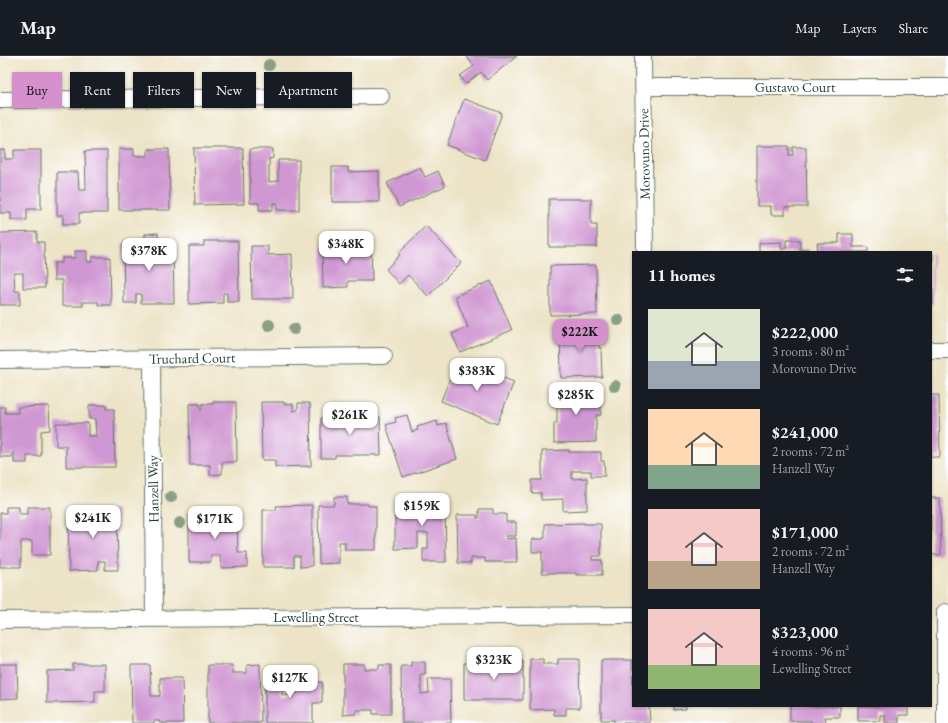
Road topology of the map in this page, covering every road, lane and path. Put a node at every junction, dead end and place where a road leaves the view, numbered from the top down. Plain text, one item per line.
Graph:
1 (642, 56) edge
2 (643, 87) junction
3 (948, 87) edge
4 (381, 96) dead end
5 (0, 100) edge
6 (644, 251) edge
7 (932, 350) edge
8 (948, 350) edge
9 (384, 356) dead end
10 (152, 359) junction
11 (0, 360) edge
12 (941, 612) edge
13 (632, 615) edge
14 (154, 618) junction
15 (0, 620) edge
16 (945, 723) edge

1 - 2 street, Morovuno Drive
2 - 3 street, Gustavo Court
2 - 6 street, Morovuno Drive
4 - 5 street
7 - 8 street
9 - 10 street, Truchard Court
10 - 11 street, Truchard Court
10 - 14 street, Hanzell Way
12 - 16 street
13 - 14 street, Lewelling Street
14 - 15 street, Lewelling Street

